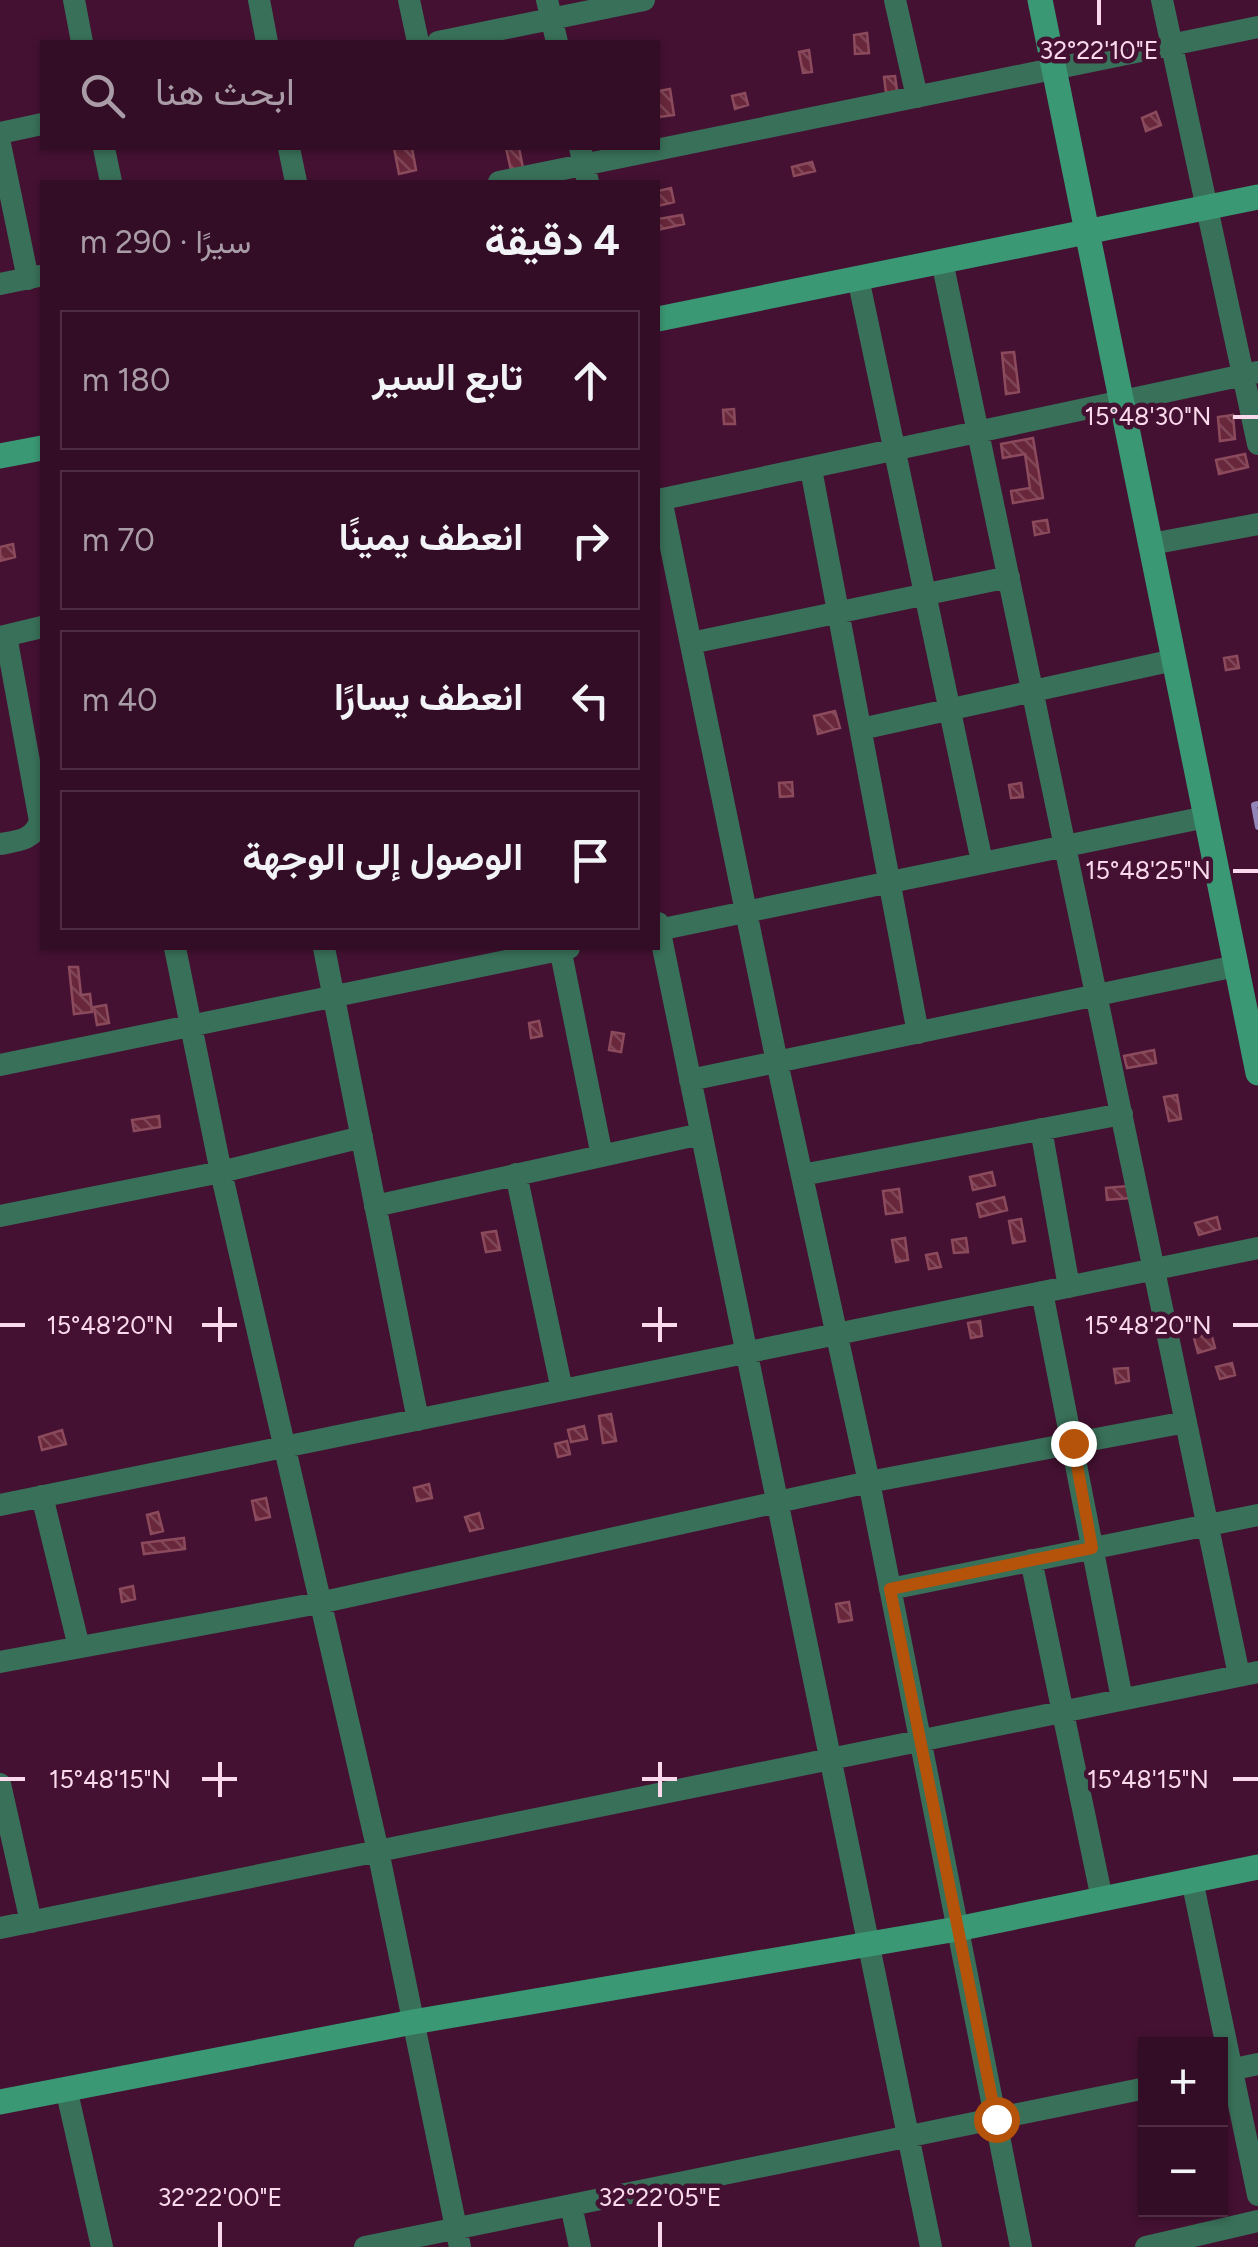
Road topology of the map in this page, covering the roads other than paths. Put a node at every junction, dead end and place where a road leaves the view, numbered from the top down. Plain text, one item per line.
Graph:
1 (74, 0) edge
2 (258, 0) edge
3 (410, 0) edge
4 (644, 0) edge
5 (895, 0) edge
6 (1040, 0) edge
7 (1162, 0) edge
8 (549, 10) edge
9 (1258, 27) edge
10 (82, 40) edge
11 (268, 40) edge
12 (418, 40) edge
13 (445, 40) edge
14 (556, 40) edge
15 (1172, 44) junction
16 (1054, 69) junction
17 (917, 97) junction
18 (40, 124) edge
19 (0, 133) edge
20 (0, 144) edge
21 (660, 149) edge
22 (104, 150) edge
23 (289, 150) edge
24 (657, 150) edge
25 (584, 165) edge
26 (110, 180) edge
27 (296, 180) edge
28 (509, 180) edge
29 (1258, 197) edge
30 (1205, 208) junction
31 (1087, 231) junction
32 (942, 261) junction
33 (35, 277) edge
34 (858, 278) junction
35 (0, 284) edge
36 (660, 319) edge
37 (1251, 374) edge
38 (1122, 402) junction
39 (978, 433) junction
40 (1258, 444) edge
41 (40, 448) edge
42 (896, 451) junction
43 (0, 456) edge
44 (811, 469) junction
45 (660, 499) edge
46 (660, 504) edge
47 (1258, 524) edge
48 (1150, 544) junction
49 (1009, 576) junction
50 (927, 593) junction
51 (838, 611) junction
52 (40, 627) edge
53 (3, 636) edge
54 (691, 643) junction
55 (1174, 660) junction
56 (1033, 691) junction
57 (951, 709) junction
58 (860, 729) junction
59 (1206, 816) junction
60 (0, 844) edge
61 (1065, 846) junction
62 (982, 862) junction
63 (890, 882) junction
64 (745, 910) junction
65 (660, 928) edge
66 (660, 938) edge
67 (176, 950) edge
68 (324, 950) edge
69 (553, 950) edge
70 (563, 950) edge
71 (1236, 966) junction
72 (334, 996) junction
73 (1097, 997) junction
74 (192, 1026) junction
75 (918, 1033) junction
76 (777, 1062) junction
77 (0, 1065) edge
78 (1258, 1072) edge
79 (690, 1080) junction
80 (1122, 1114) junction
81 (1041, 1129) junction
82 (701, 1134) junction
83 (362, 1137) junction
84 (602, 1156) junction
85 (220, 1172) junction
86 (516, 1174) junction
87 (802, 1175) junction
88 (375, 1206) junction
89 (0, 1216) edge
90 (1258, 1248) edge
91 (1154, 1269) junction
92 (1070, 1286) junction
93 (1042, 1292) junction
94 (836, 1333) junction
95 (746, 1352) junction
96 (562, 1390) junction
97 (418, 1420) junction
98 (1186, 1422) junction
99 (1073, 1443) junction
100 (285, 1448) junction
101 (869, 1482) junction
102 (42, 1496) junction
103 (778, 1503) junction
104 (0, 1505) edge
105 (1258, 1515) edge
106 (1208, 1525) junction
107 (1092, 1548) junction
108 (1031, 1560) junction
109 (890, 1589) junction
110 (320, 1603) junction
111 (79, 1647) junction
112 (0, 1662) edge
113 (1248, 1673) edge
114 (1122, 1698) junction
115 (1061, 1711) junction
116 (921, 1740) junction
117 (830, 1757) junction
118 (0, 1784) edge
119 (378, 1850) junction
120 (1258, 1867) edge
121 (1192, 1880) junction
122 (1102, 1899) junction
123 (31, 1922) junction
124 (0, 1928) edge
125 (958, 1929) junction
126 (869, 1944) junction
127 (413, 2022) junction
128 (1220, 2037) edge
129 (1258, 2064) edge
130 (1228, 2071) edge
131 (1228, 2079) edge
132 (66, 2088) junction
133 (1138, 2090) edge
134 (0, 2102) edge
135 (996, 2119) junction
136 (908, 2136) junction
137 (1258, 2195) edge
138 (571, 2205) junction
139 (1258, 2221) edge
140 (458, 2238) edge
141 (102, 2247) edge
142 (365, 2247) edge
143 (580, 2247) edge
144 (931, 2247) edge
145 (1021, 2247) edge
146 (1146, 2247) edge

1 - 10 street
2 - 11 street
3 - 12 street
4 - 8 street
5 - 17 street
6 - 16 street
7 - 15 street
8 - 13 street
8 - 14 street
9 - 15 street
15 - 16 street
15 - 30 street
16 - 17 street
16 - 31 street
17 - 21 street
18 - 19 street
20 - 33 street
22 - 26 street
23 - 27 street
24 - 25 street
25 - 28 street
29 - 30 street
30 - 31 street
30 - 37 street
31 - 32 street
31 - 38 street
32 - 34 street
32 - 39 street
33 - 35 street
34 - 36 street
34 - 42 street
37 - 38 street
37 - 40 street
38 - 39 street
38 - 48 street
39 - 42 street
39 - 49 street
41 - 43 street
42 - 44 street
42 - 50 street
44 - 45 street
44 - 51 street
46 - 54 street
47 - 48 street
48 - 55 street
49 - 50 street
49 - 56 street
50 - 51 street
50 - 57 street
51 - 54 street
51 - 58 street
52 - 53 street
53 - 60 street
54 - 64 street
55 - 56 street
55 - 59 street
56 - 57 street
56 - 61 street
57 - 58 street
57 - 62 street
58 - 63 street
59 - 61 street
59 - 71 street
61 - 62 street
61 - 73 street
62 - 63 street
63 - 64 street
63 - 75 street
64 - 65 street
64 - 76 street
66 - 79 street
67 - 74 street
68 - 72 street
69 - 72 street
70 - 84 street
71 - 73 street
71 - 78 street
72 - 74 street
72 - 83 street
73 - 75 street
73 - 80 street
74 - 77 street
74 - 85 street
75 - 76 street
76 - 79 street
76 - 87 street
79 - 82 street
80 - 81 street
80 - 91 street
81 - 87 street
81 - 92 street
82 - 84 street
82 - 95 street
83 - 85 street
83 - 88 street
84 - 86 street
85 - 89 street
85 - 100 street
86 - 88 street
86 - 96 street
87 - 94 street
88 - 97 street
90 - 91 street
91 - 92 street
91 - 98 street
92 - 93 street
93 - 94 street
93 - 99 street
94 - 95 street
94 - 101 street
95 - 96 street
95 - 103 street
96 - 97 street
97 - 100 street
98 - 99 street
98 - 106 street
99 - 101 street
99 - 107 street
100 - 102 street
100 - 110 street
101 - 103 street
101 - 109 street
102 - 104 street
102 - 111 street
103 - 110 street
103 - 117 street
105 - 106 street
106 - 107 street
106 - 113 street
107 - 108 street
107 - 114 street
108 - 109 street
108 - 115 street
109 - 116 street
110 - 111 street
110 - 119 street
111 - 112 street
113 - 114 street
114 - 115 street
115 - 116 street
115 - 122 street
116 - 117 street
116 - 125 street
117 - 119 street
117 - 126 street
118 - 123 street
119 - 123 street
119 - 127 street
120 - 121 street
121 - 122 street
121 - 128 street
122 - 125 street
123 - 124 street
125 - 126 street
125 - 135 street
126 - 127 street
126 - 136 street
127 - 132 street
127 - 140 street
129 - 130 street
131 - 137 street
132 - 134 street
132 - 141 street
133 - 135 street
135 - 136 street
135 - 145 street
136 - 138 street
136 - 144 street
138 - 140 street
138 - 143 street
139 - 146 street
140 - 142 street

